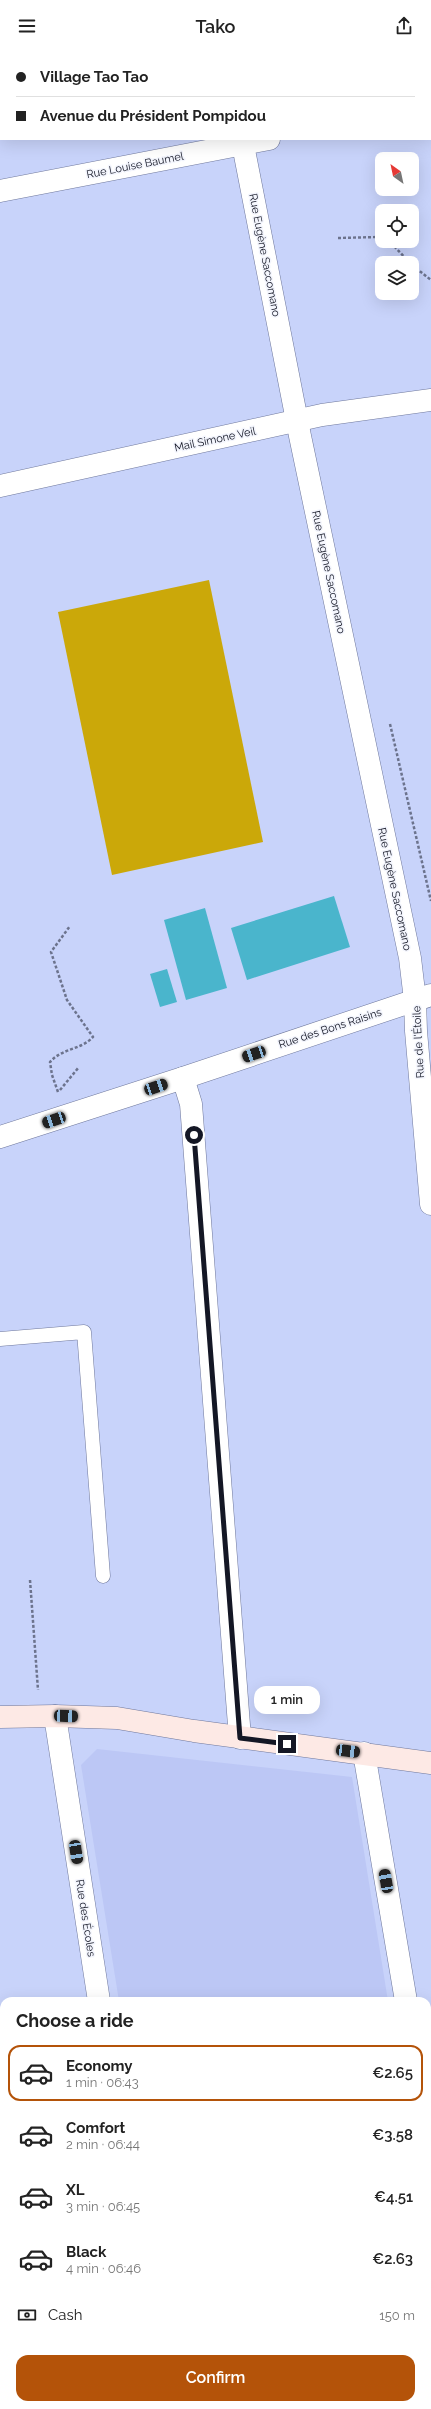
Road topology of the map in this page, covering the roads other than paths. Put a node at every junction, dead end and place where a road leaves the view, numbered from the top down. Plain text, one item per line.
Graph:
1 (260, 140) edge
2 (242, 142) edge
3 (0, 191) edge
4 (431, 400) edge
5 (297, 421) junction
6 (0, 486) edge
7 (423, 997) edge
8 (183, 1078) junction
9 (1, 1135) edge
10 (431, 1204) edge
11 (0, 1339) edge
12 (103, 1576) dead end
13 (55, 1716) junction
14 (0, 1717) edge
15 (240, 1738) junction
16 (364, 1753) junction
17 (431, 1763) edge
18 (98, 1997) edge
19 (405, 1997) edge

1 - 2 street, Rue Louise Baumel
2 - 3 street, Rue Louise Baumel
2 - 5 street, Rue Eugène Saccomano
4 - 5 street, Mail Simone Veil
5 - 6 street, Mail Simone Veil
5 - 7 street, Rue Eugène Saccomano
7 - 8 street, Rue des Bons Raisins
7 - 10 street, Rue de l'Étoile
8 - 9 street, Rue des Bons Raisins
8 - 15 street
11 - 12 lane
13 - 14 street
13 - 15 street
13 - 18 street, Rue des Écoles
15 - 16 street
16 - 17 street
16 - 19 street

